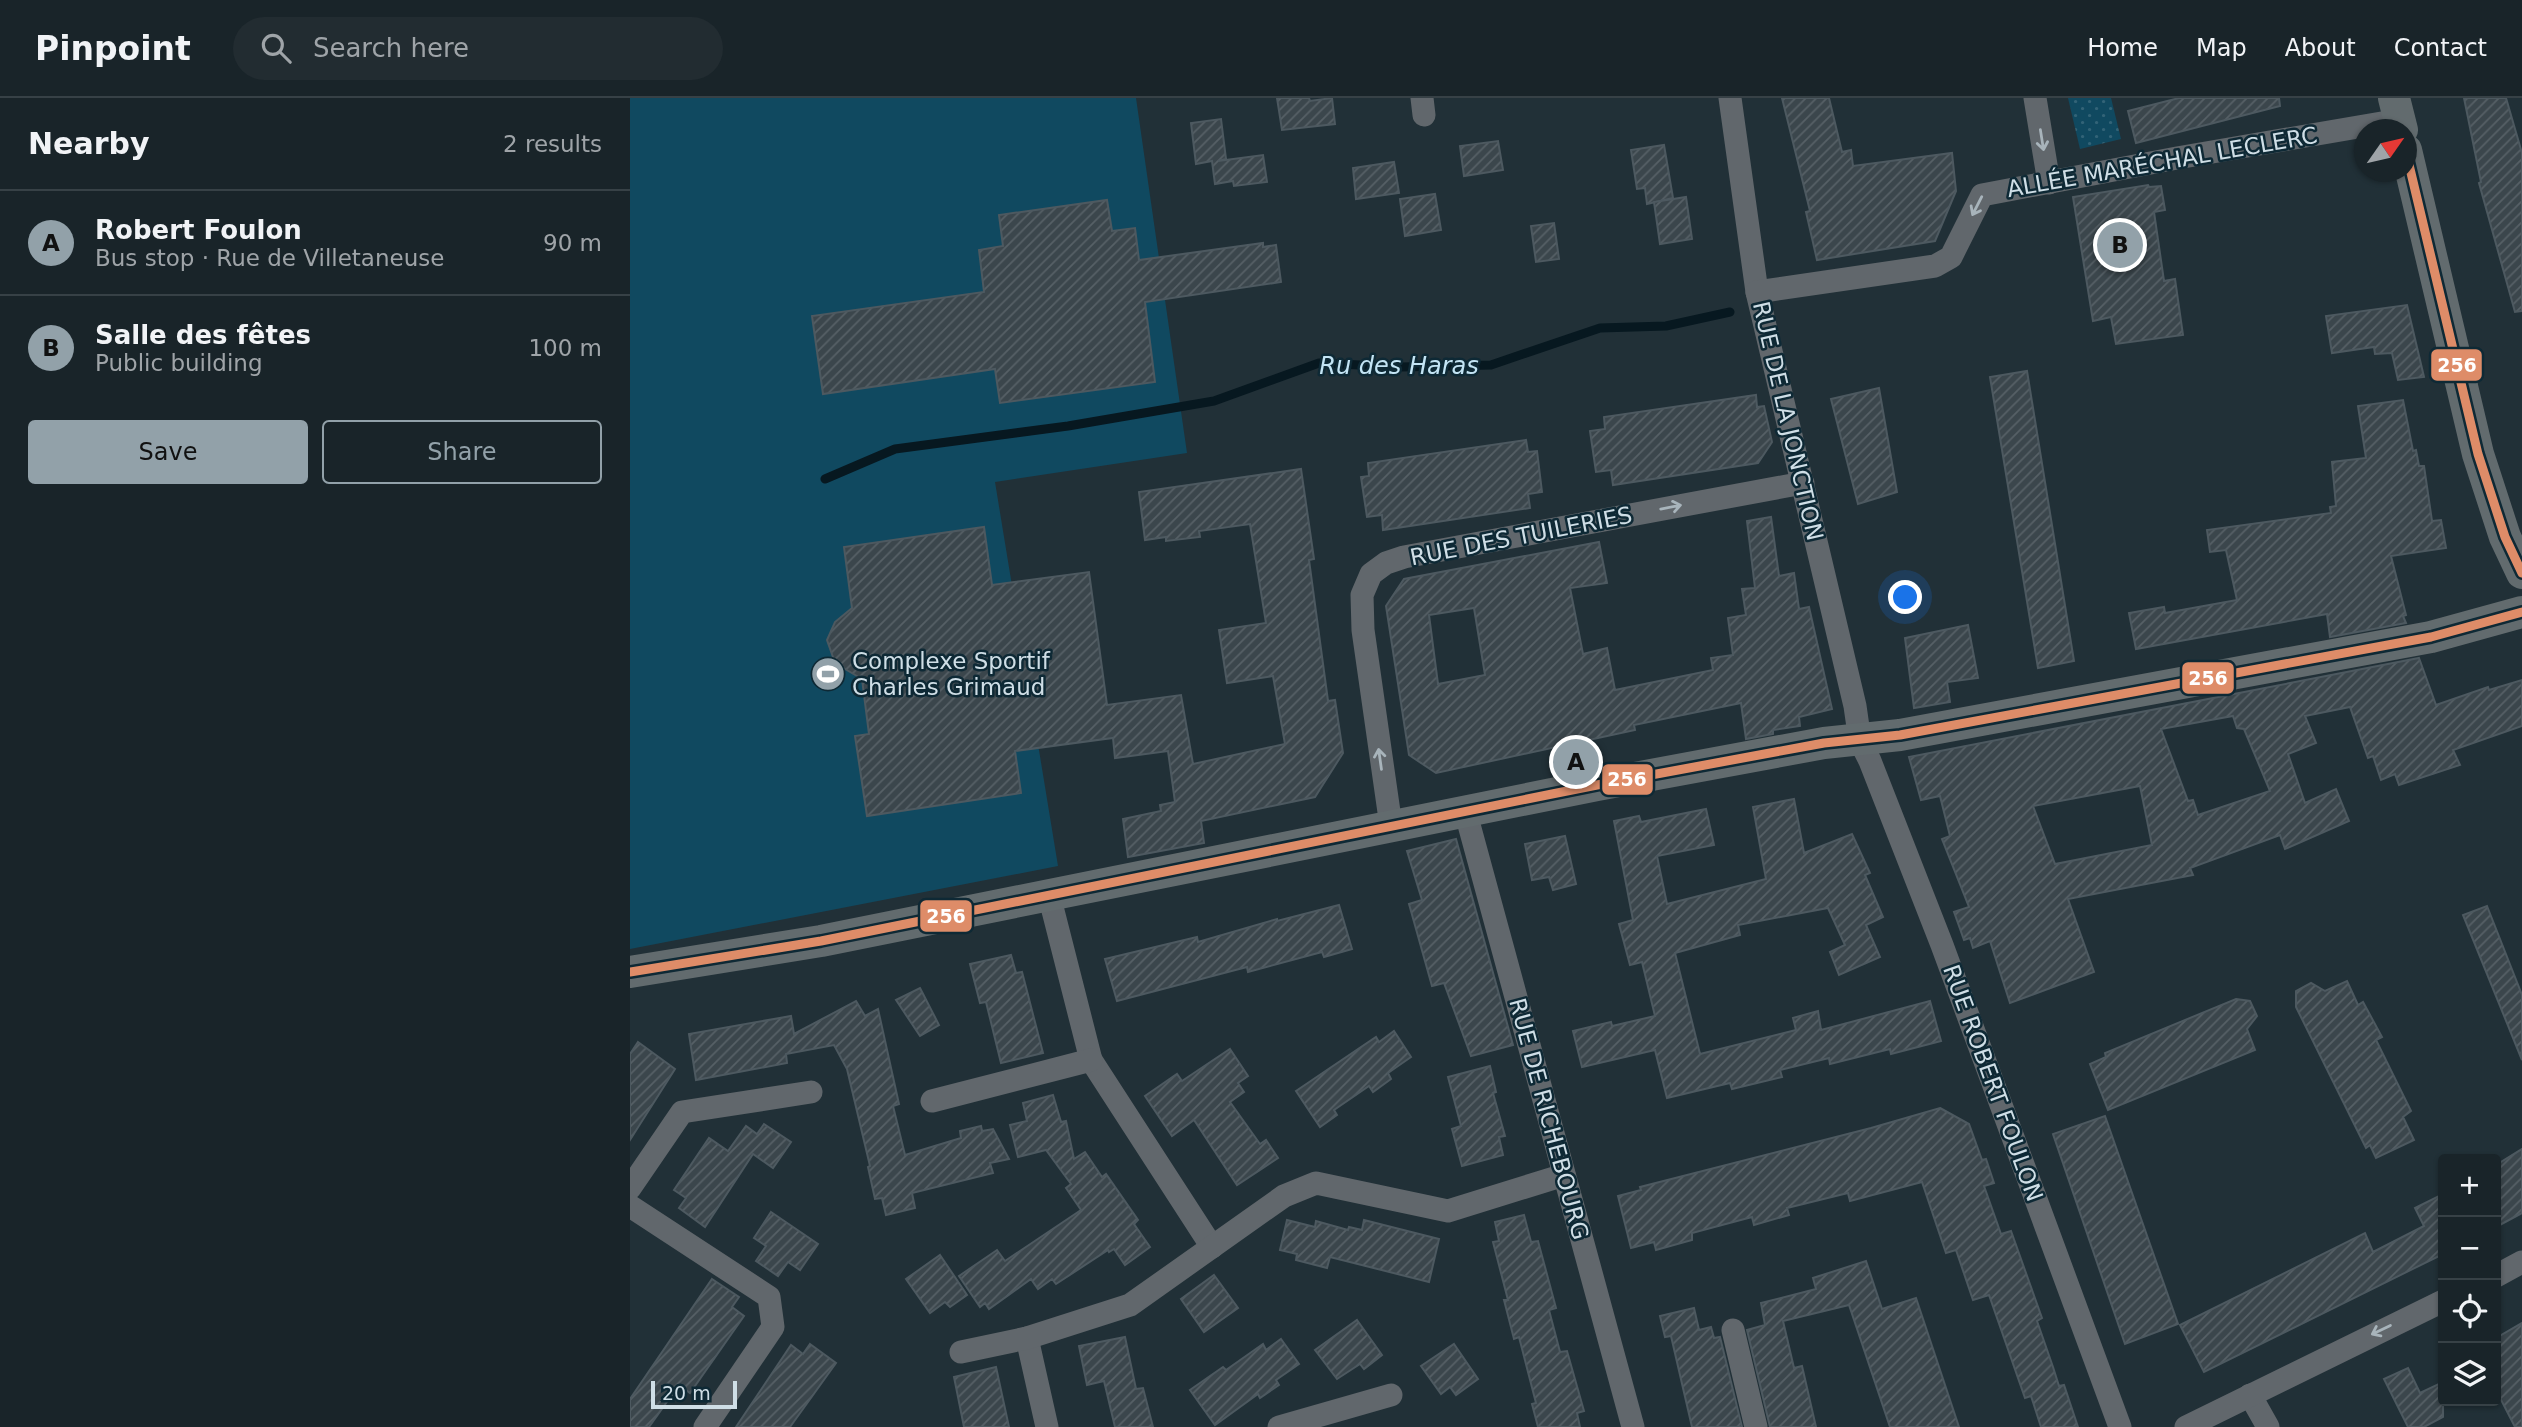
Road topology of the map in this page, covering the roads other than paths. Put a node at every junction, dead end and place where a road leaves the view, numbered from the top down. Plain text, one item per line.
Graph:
1 (1730, 98) edge
2 (2035, 98) edge
3 (2398, 116) edge
4 (2414, 182) edge
5 (2049, 183) junction
6 (1757, 292) junction
7 (1803, 483) junction
8 (2522, 573) edge
9 (2522, 612) edge
10 (1860, 741) junction
11 (1465, 810) junction
12 (1391, 826) junction
13 (1049, 895) junction
14 (630, 972) edge
15 (1091, 1060) junction
16 (811, 1092) dead end
17 (932, 1101) dead end
18 (1564, 1175) junction
19 (630, 1188) edge
20 (630, 1206) edge
21 (1212, 1247) junction
22 (2522, 1262) edge
23 (2501, 1273) edge
24 (2438, 1303) edge
25 (1732, 1330) dead end
26 (1027, 1338) junction
27 (961, 1352) dead end
28 (1391, 1395) dead end
29 (2250, 1395) junction
30 (705, 1427) edge
31 (1047, 1427) edge
32 (1279, 1427) edge
33 (1633, 1427) edge
34 (1756, 1427) edge
35 (2120, 1427) edge
36 (2186, 1427) edge
37 (2268, 1427) edge

1 - 6 street, RUE DE LA JONCTION
2 -> 5 street
3 - 5 street, ALLÉE MARÉCHAL LECLERC
4 - 8 street
5 -> 6 street, ALLÉE MARÉCHAL LECLERC
6 - 7 street, RUE DE LA JONCTION
7 - 10 street, RUE DE LA JONCTION
12 -> 7 street, RUE DES TUILERIES
9 - 10 street
10 - 11 street
10 - 35 street, RUE ROBERT FOULON
11 - 12 street
11 - 18 street, RUE DE RICHEBOURG
12 - 13 street
13 - 14 street
13 - 15 street
15 - 17 street
15 - 21 street
16 - 19 street
18 - 21 street
18 - 33 street, RUE DE RICHEBOURG
20 - 30 street
21 - 26 street
22 - 23 street
24 -> 29 street
25 - 34 street
26 - 27 street
26 - 31 street
28 - 32 street
29 - 36 street
29 - 37 street

